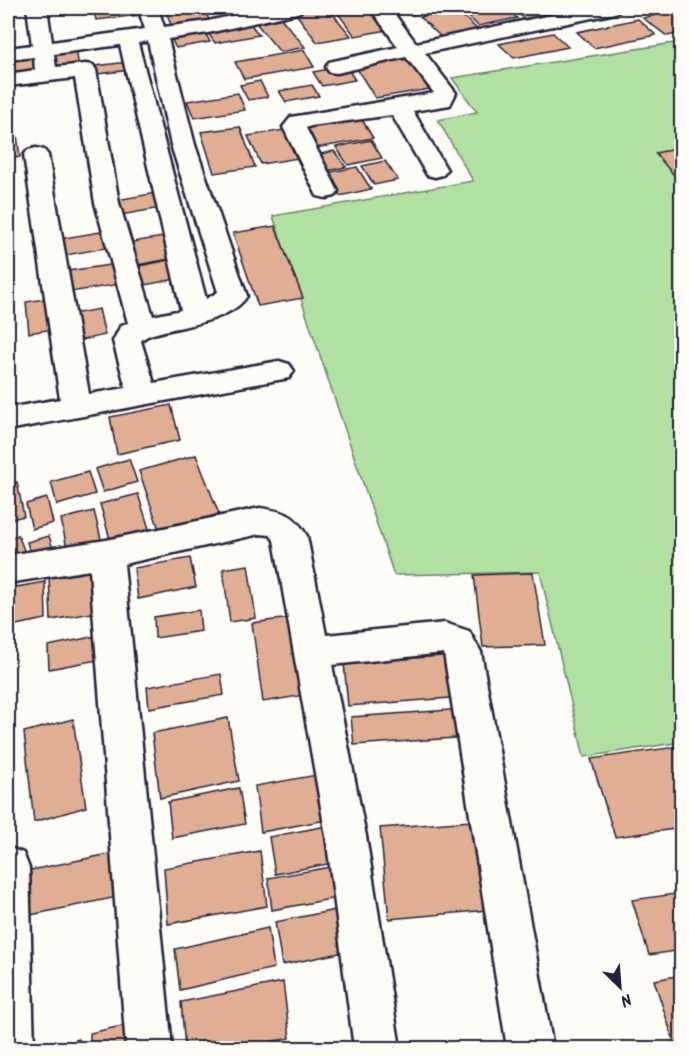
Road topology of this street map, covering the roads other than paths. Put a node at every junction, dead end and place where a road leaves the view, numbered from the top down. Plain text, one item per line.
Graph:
1 (37, 8) edge
2 (148, 8) edge
3 (293, 8) edge
4 (380, 8) edge
5 (611, 8) edge
6 (157, 35) junction
7 (130, 46) dead end
8 (44, 49) junction
9 (411, 50) junction
10 (8, 54) edge
11 (337, 67) dead end
12 (46, 75) junction
13 (8, 80) edge
14 (399, 107) junction
15 (36, 155) dead end
16 (435, 170) dead end
17 (326, 191) dead end
18 (196, 316) junction
19 (143, 327) junction
20 (279, 371) dead end
21 (143, 396) junction
22 (76, 407) junction
23 (8, 419) edge
24 (106, 554) junction
25 (8, 569) edge
26 (313, 652) junction
27 (8, 868) edge
28 (11, 1048) edge
29 (148, 1048) edge
30 (377, 1048) edge
31 (530, 1048) edge

1 - 8 street
2 - 6 street
3 - 6 street
4 - 9 street
5 - 9 street
6 - 8 street
6 - 18 street
7 - 18 street
8 - 10 street
8 - 12 street
9 - 11 street
9 - 14 street
12 - 13 street
12 - 19 street
14 - 16 street
14 - 17 street
15 - 22 street
18 - 19 street
19 - 21 street
20 - 21 street
21 - 22 street
22 - 23 street
24 - 25 street
24 - 26 street
24 - 29 street
26 - 30 street
26 - 31 street
27 - 28 street

